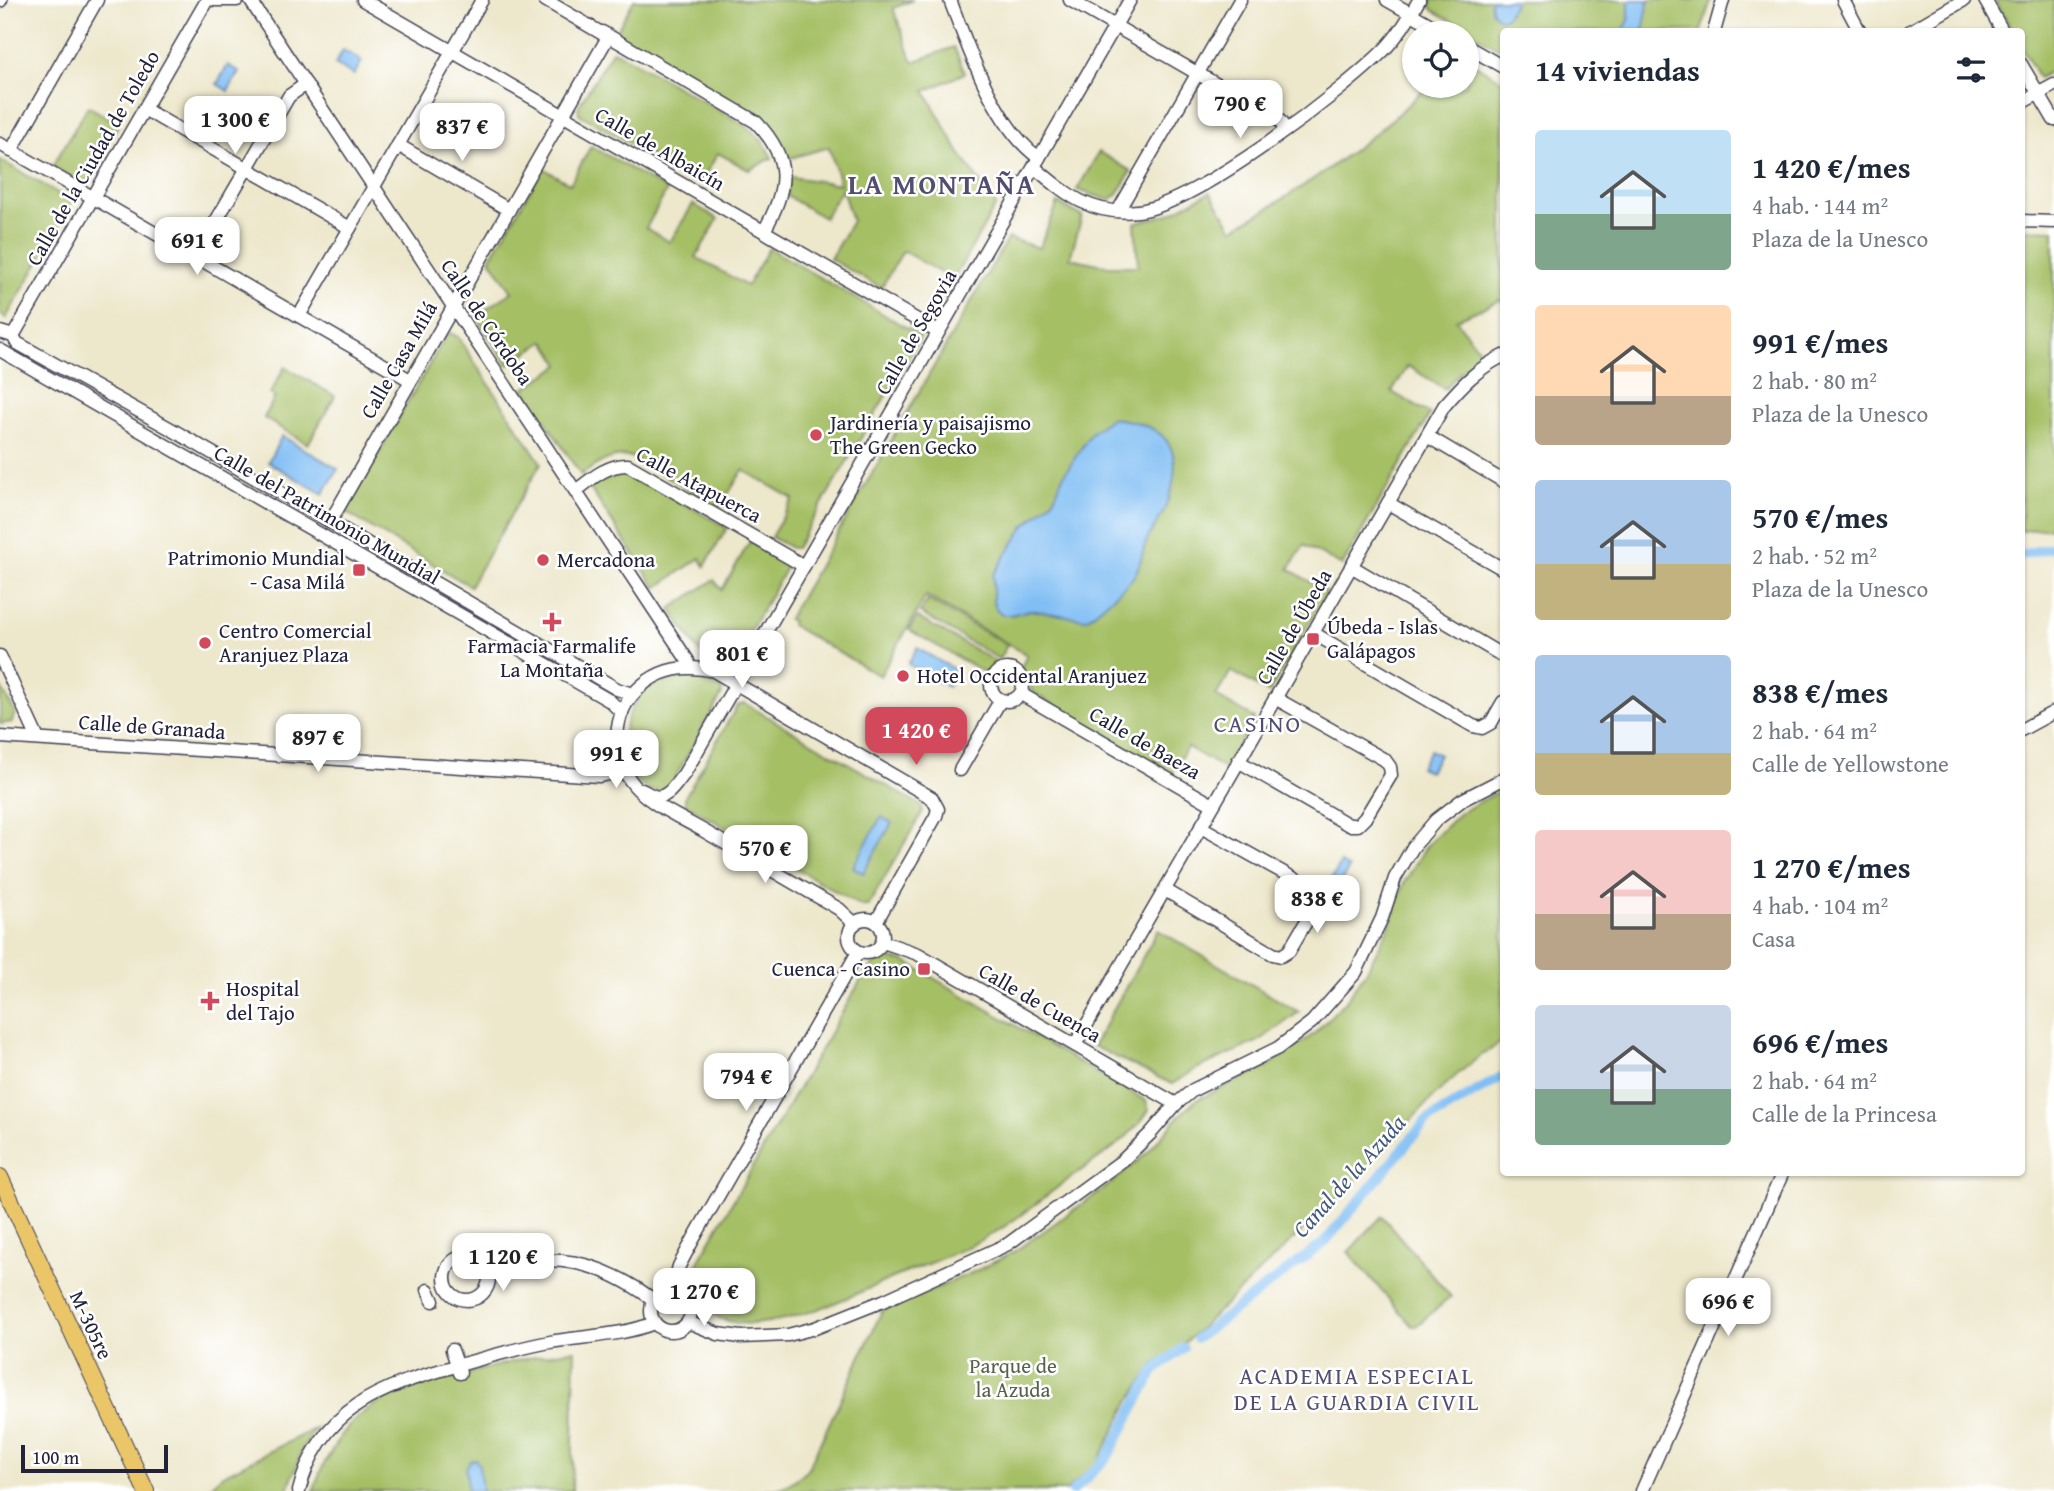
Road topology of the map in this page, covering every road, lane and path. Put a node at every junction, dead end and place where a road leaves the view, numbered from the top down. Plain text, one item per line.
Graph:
1 (97, 0) edge
2 (207, 0) edge
3 (214, 0) edge
4 (237, 0) edge
5 (250, 0) edge
6 (363, 0) edge
7 (482, 0) edge
8 (545, 0) edge
9 (556, 0) edge
10 (950, 0) edge
11 (1070, 0) edge
12 (1130, 0) edge
13 (1240, 0) edge
14 (1387, 0) edge
15 (1419, 0) edge
16 (1723, 0) edge
17 (1843, 0) edge
18 (1964, 0) edge
19 (1985, 0) edge
20 (1411, 14) junction
21 (1424, 21) edge
22 (1115, 26) junction
23 (1715, 28) edge
24 (1858, 28) edge
25 (1916, 28) edge
26 (2001, 28) edge
27 (608, 37) junction
28 (452, 51) junction
29 (1479, 53) edge
30 (1500, 65) edge
31 (2025, 71) edge
32 (1198, 73) junction
33 (306, 84) junction
34 (2054, 85) edge
35 (2038, 94) junction
36 (2025, 101) edge
37 (144, 109) junction
38 (563, 116) junction
39 (2054, 120) edge
40 (1285, 130) junction
41 (398, 145) junction
42 (5, 147) edge
43 (1037, 163) junction
44 (247, 169) junction
45 (374, 186) junction
46 (92, 198) junction
47 (509, 210) junction
48 (1118, 212) junction
49 (2025, 221) edge
50 (2054, 222) edge
51 (350, 228) junction
52 (764, 232) junction
53 (195, 257) junction
54 (453, 305) junction
55 (299, 316) junction
56 (938, 332) junction
57 (7, 337) edge
58 (3, 353) edge
59 (1500, 357) edge
60 (410, 380) junction
61 (1427, 436) junction
62 (1500, 479) edge
63 (576, 491) junction
64 (1388, 503) junction
65 (330, 522) junction
66 (804, 566) junction
67 (1351, 566) junction
68 (1500, 567) edge
69 (1313, 633) junction
70 (1500, 654) edge
71 (0, 656) edge
72 (688, 667) junction
73 (718, 674) junction
74 (737, 683) junction
75 (632, 694) junction
76 (1021, 694) junction
77 (1275, 698) junction
78 (1000, 701) junction
79 (1500, 707) edge
80 (2054, 712) edge
81 (622, 713) junction
82 (717, 716) junction
83 (2025, 728) edge
84 (0, 737) edge
85 (38, 739) junction
86 (1238, 761) junction
87 (960, 770) dead end
88 (624, 771) junction
89 (682, 778) junction
90 (1500, 781) edge
91 (638, 789) junction
92 (1213, 805) junction
93 (693, 824) junction
94 (1201, 827) junction
95 (1165, 890) junction
96 (876, 922) junction
97 (855, 924) junction
98 (883, 942) junction
99 (858, 952) junction
100 (1075, 1045) junction
101 (1176, 1104) junction
102 (1781, 1176) edge
103 (0, 1177) edge
104 (0, 1201) edge
105 (486, 1268) dead end
106 (43, 1270) junction
107 (672, 1291) junction
108 (654, 1300) junction
109 (688, 1322) junction
110 (654, 1323) junction
111 (452, 1350) dead end
112 (459, 1369) junction
113 (146, 1491) edge
114 (299, 1491) edge
115 (1642, 1491) edge

1 - 42 street
2 - 37 street, Calle de la Ciudad de Toledo
3 - 4 street
5 - 33 street, Calle de Córdoba
6 - 28 street, Calle de Albaicín
7 - 28 street
8 - 27 street
9 - 27 street
10 - 43 street
11 - 22 street
12 - 22 street, Calle de Segovia
13 - 32 street
14 - 20 street
15 - 20 street
16 - 23 street
17 - 24 street
18 - 25 street
19 - 26 street
20 - 21 street
20 - 40 street
22 - 32 street
22 - 43 street, Calle de Segovia
27 - 38 street, Calle Casa Milá
27 - 52 street
28 - 38 street, Calle de Albaicín
28 - 41 street
29 - 30 street
31 - 35 street
32 - 40 street
32 - 48 street
33 - 44 street
33 - 45 street, Calle de Córdoba
34 - 35 street
35 - 36 street
35 - 39 street
37 - 44 street
37 - 46 street, Calle de la Ciudad de Toledo
38 - 47 street, Calle Casa Milá
38 - 52 street, Calle de Albaicín
40 - 48 street
41 - 45 street
41 - 47 street
42 - 46 street
43 - 48 street
43 - 56 street, Calle de Segovia
44 - 51 street
44 - 53 street
45 - 51 street
45 - 54 street, Calle de Córdoba
46 - 53 street
46 - 57 street, Calle de la Ciudad de Toledo
47 - 54 street, Calle Casa Milá
49 - 50 street
51 - 55 street
52 - 56 street, Calle de Albaicín
53 - 55 street
54 - 60 street, Calle Casa Milá
54 - 63 street, Calle de Córdoba
55 - 60 street
56 - 66 street, Calle de Segovia
57 - 58 street, Calle de la Ciudad de Toledo
57 - 65 street, Calle del Patrimonio Mundial
58 - 81 street, Calle del Patrimonio Mundial
59 - 61 street, Calle de Úbeda
60 - 65 street, Calle Casa Milá
61 - 62 street
61 - 64 street, Calle de Úbeda
63 - 66 street, Calle Atapuerca
63 - 72 street, Calle de Córdoba
64 - 67 street, Calle de Úbeda
64 - 68 street
65 - 75 street, Calle del Patrimonio Mundial
66 - 74 street, Calle de Segovia
67 - 69 street, Calle de Úbeda
67 - 70 street
69 - 77 street, Calle de Úbeda
69 - 79 street
71 - 85 street
72 - 73 street
72 - 75 street
73 - 74 street
73 - 82 street
74 - 82 street, Calle de Segovia
74 - 96 street
75 - 81 street
76 - 78 street
76 - 78 street, Calle de Baeza
76 - 92 street, Calle de Baeza
77 - 86 street, Calle de Úbeda
77 - 86 street
78 - 87 street
80 - 83 street
81 - 88 street
82 - 89 street
84 - 85 street
85 - 88 street, Calle de Granada
86 - 92 street, Calle de Úbeda
88 - 91 street
89 - 91 street
89 - 93 street
90 - 101 street
91 - 93 street
92 - 94 street, Calle de Úbeda
93 - 97 street
94 - 95 street, Calle de Úbeda
94 - 95 street
95 - 100 street, Calle de Úbeda
96 - 97 street
96 - 98 street
97 - 99 street
98 - 99 street
98 - 100 street, Calle de Cuenca
99 - 107 street
100 - 101 street, Calle de Cuenca
101 - 109 street
102 - 115 street
103 - 106 main road, M-305re
104 - 106 main road
105 - 108 street
106 - 113 main road, M-305re
107 - 108 street
107 - 109 street
108 - 110 street
109 - 110 street
110 - 112 street
111 - 112 street
112 - 114 street

